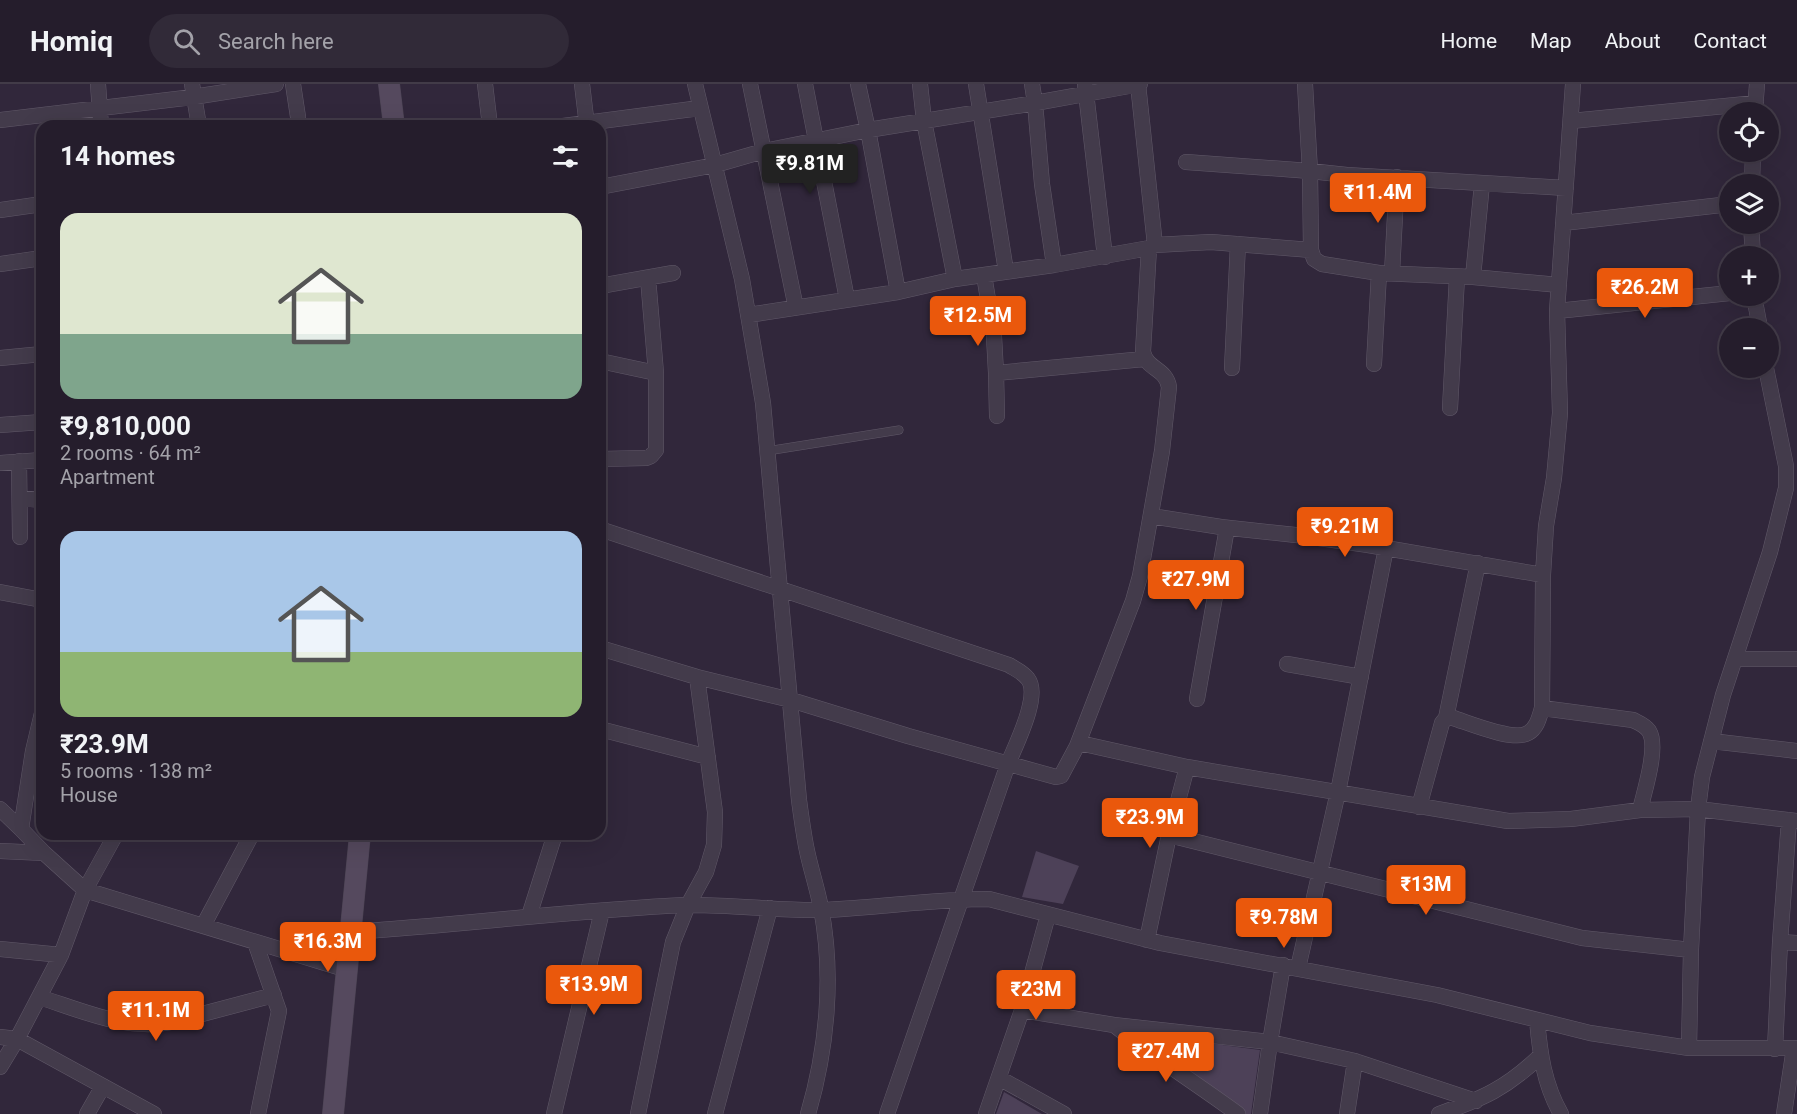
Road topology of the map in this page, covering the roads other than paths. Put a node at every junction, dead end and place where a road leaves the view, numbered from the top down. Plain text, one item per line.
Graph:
1 (98, 84) edge
2 (276, 84) edge
3 (292, 84) edge
4 (389, 84) edge
5 (485, 84) edge
6 (582, 84) edge
7 (695, 84) edge
8 (750, 84) edge
9 (805, 84) edge
10 (858, 84) edge
11 (920, 84) edge
12 (976, 84) edge
13 (1032, 84) edge
14 (1139, 84) edge
15 (1305, 84) edge
16 (1573, 84) edge
17 (1757, 84) edge
18 (1086, 89) edge
19 (193, 90) edge
20 (1756, 102) edge
21 (1035, 104) junction
22 (99, 108) junction
23 (700, 108) junction
24 (981, 111) junction
25 (1719, 111) edge
26 (298, 117) dead end
27 (0, 120) edge
28 (100, 120) edge
29 (198, 120) edge
30 (393, 120) edge
31 (489, 120) edge
32 (586, 120) edge
33 (606, 121) edge
34 (924, 121) junction
35 (1571, 121) junction
36 (868, 130) junction
37 (817, 141) junction
38 (764, 151) junction
39 (1186, 162) dead end
40 (715, 165) junction
41 (1310, 171) junction
42 (1398, 177) junction
43 (1482, 184) junction
44 (606, 186) edge
45 (1566, 188) junction
46 (36, 205) edge
47 (1719, 205) edge
48 (0, 210) edge
49 (1563, 223) junction
50 (1238, 244) junction
51 (1152, 247) junction
52 (1311, 250) junction
53 (1105, 257) junction
54 (36, 259) edge
55 (0, 264) edge
56 (1054, 265) junction
57 (1006, 271) junction
58 (673, 273) dead end
59 (1385, 273) junction
60 (984, 275) junction
61 (1457, 277) junction
62 (1473, 277) junction
63 (648, 278) junction
64 (955, 279) junction
65 (606, 285) edge
66 (1559, 285) junction
67 (898, 292) junction
68 (1719, 294) edge
69 (847, 299) junction
70 (796, 308) junction
71 (1557, 311) junction
72 (748, 315) junction
73 (36, 355) edge
74 (0, 358) edge
75 (1144, 359) junction
76 (606, 362) edge
77 (1374, 364) dead end
78 (1232, 369) dead end
79 (656, 373) junction
80 (996, 373) junction
81 (1768, 378) edge
82 (1450, 408) dead end
83 (996, 416) dead end
84 (36, 422) edge
85 (0, 425) edge
86 (899, 430) dead end
87 (767, 451) junction
88 (606, 459) edge
89 (36, 461) edge
90 (20, 462) junction
91 (0, 463) edge
92 (20, 498) junction
93 (36, 499) edge
94 (1151, 516) junction
95 (1227, 528) junction
96 (606, 531) edge
97 (20, 537) dead end
98 (1386, 548) junction
99 (1478, 563) junction
100 (1543, 575) junction
101 (779, 589) junction
102 (0, 592) edge
103 (36, 599) edge
104 (606, 650) edge
105 (1736, 658) junction
106 (1797, 659) edge
107 (1287, 664) dead end
108 (1361, 677) junction
109 (697, 678) junction
110 (1197, 699) dead end
111 (791, 700) junction
112 (1542, 708) junction
113 (1446, 718) junction
114 (606, 731) edge
115 (36, 738) edge
116 (1711, 741) junction
117 (1077, 746) junction
118 (1797, 751) edge
119 (708, 757) junction
120 (1008, 764) junction
121 (1187, 766) junction
122 (1338, 792) junction
123 (1419, 807) junction
124 (0, 809) edge
125 (1698, 809) junction
126 (1640, 810) junction
127 (1793, 821) edge
128 (21, 829) junction
129 (1169, 835) junction
130 (113, 840) edge
131 (249, 840) edge
132 (359, 840) edge
133 (553, 840) edge
134 (0, 851) edge
135 (44, 853) junction
136 (1320, 872) junction
137 (85, 890) junction
138 (962, 899) junction
139 (688, 905) junction
140 (770, 909) junction
141 (821, 910) junction
142 (602, 911) junction
143 (1048, 915) junction
144 (529, 916) junction
145 (203, 926) junction
146 (351, 932) junction
147 (1147, 940) junction
148 (255, 942) junction
149 (1780, 942) junction
150 (1797, 943) edge
151 (0, 949) edge
152 (1691, 950) junction
153 (61, 955) junction
154 (1290, 967) junction
155 (348, 970) junction
156 (274, 995) junction
157 (39, 997) junction
158 (1022, 1010) junction
159 (1537, 1020) junction
160 (1114, 1024) junction
161 (0, 1037) edge
162 (18, 1040) junction
163 (1270, 1042) junction
164 (1689, 1048) junction
165 (1795, 1048) edge
166 (1775, 1049) junction
167 (1540, 1056) junction
168 (1354, 1061) junction
169 (0, 1068) edge
170 (999, 1078) junction
171 (103, 1086) junction
172 (1476, 1101) junction
173 (336, 1113) edge
174 (87, 1114) edge
175 (154, 1114) edge
176 (258, 1114) edge
177 (554, 1114) edge
178 (638, 1114) edge
179 (715, 1114) edge
180 (808, 1114) edge
181 (887, 1114) edge
182 (986, 1114) edge
183 (1064, 1114) edge
184 (1238, 1114) edge
185 (1260, 1114) edge
186 (1347, 1114) edge
187 (1439, 1114) edge
188 (1560, 1114) edge
189 (1784, 1114) edge

1 - 22 street
2 - 19 street
3 - 26 street
4 - 30 street
5 - 31 street
6 - 32 street
7 - 23 street
8 - 38 street
9 - 37 street
10 - 36 street
11 - 34 street
12 - 24 street
13 - 21 street
14 - 18 street
14 - 51 street
15 - 41 street
16 - 35 street
17 - 20 street
18 - 21 street
18 - 53 street
19 - 22 street
19 - 29 street
21 - 24 street
21 - 56 street
22 - 27 street
22 - 28 street
23 - 33 street
23 - 40 street
24 - 34 street
24 - 57 street
25 - 35 street
34 - 36 street
34 - 64 street
35 - 45 street
36 - 37 street
36 - 67 street
37 - 38 street
37 - 69 street
38 - 40 street
38 - 70 street
39 - 41 street
40 - 44 street
40 - 72 street
41 - 42 street
41 - 52 street
42 - 43 street
42 - 59 street
43 - 45 street
43 - 62 street
45 - 49 street
46 - 48 street
47 - 49 street
49 - 66 street
50 - 51 street
50 - 52 street
50 - 78 street
51 - 53 street
51 - 75 street
52 - 59 street
53 - 56 street
54 - 55 street
56 - 57 street
57 - 60 street
58 - 63 street
59 - 61 street
59 - 77 street
60 - 64 street
60 - 80 street
61 - 62 street
61 - 82 street
62 - 66 street
63 - 65 street
63 - 79 street
64 - 67 street
66 - 71 street
67 - 69 street
68 - 71 street
69 - 70 street
70 - 72 street
71 - 100 street
72 - 87 street
73 - 74 street
75 - 80 street
75 - 94 street
76 - 79 street
79 - 88 street
80 - 83 street
81 - 105 street
84 - 85 street
86 - 87 lane
87 - 101 street
89 - 90 street
90 - 91 street
90 - 92 street
92 - 93 street
92 - 97 street
94 - 95 street
94 - 117 street
95 - 98 street
95 - 110 street
96 - 101 street
98 - 99 street
98 - 108 street
99 - 100 street
99 - 113 street
100 - 112 street
101 - 111 street
101 - 120 street
102 - 103 street
104 - 109 street
105 - 106 street
105 - 116 street
107 - 108 street
108 - 122 street
109 - 111 street
109 - 119 street
111 - 120 street
111 - 141 street
112 - 113 street
112 - 126 street
113 - 123 street
114 - 119 street
115 - 128 street
116 - 118 street
116 - 125 street
117 - 120 street
117 - 121 street
119 - 139 street
120 - 138 street
121 - 122 street
121 - 129 street
122 - 123 street
122 - 136 street
123 - 126 street
124 - 128 street
125 - 126 street
125 - 127 street
125 - 152 street
127 - 149 street
128 - 135 street
129 - 136 street
129 - 147 street
130 - 137 street
131 - 145 street
132 - 146 street
133 - 144 street
134 - 135 street
135 - 137 street
136 - 152 street
136 - 154 street
137 - 145 street
137 - 153 street
138 - 141 street
138 - 143 street
138 - 181 street
139 - 140 street
139 - 142 street
139 - 178 street
140 - 141 street
140 - 179 street
141 - 180 street
142 - 144 street
142 - 177 street
143 - 147 street
143 - 158 street
144 - 146 street
145 - 148 street
146 - 155 street
147 - 154 street
148 - 155 street
148 - 156 street
149 - 150 street
149 - 166 street
151 - 153 street
152 - 164 street
153 - 157 street
154 - 159 street
154 - 163 street
155 - 173 street
156 - 157 street
156 - 176 street
157 - 162 street
158 - 160 street
158 - 170 street
159 - 164 street
159 - 167 street
160 - 163 street
160 - 184 street
161 - 162 street
162 - 169 street
162 - 171 street
163 - 168 street
163 - 185 street
164 - 166 street
165 - 166 street
165 - 189 street
167 - 172 street
167 - 188 street
168 - 172 street
168 - 186 street
170 - 182 street
170 - 183 street
171 - 174 street
171 - 175 street
172 - 187 street

